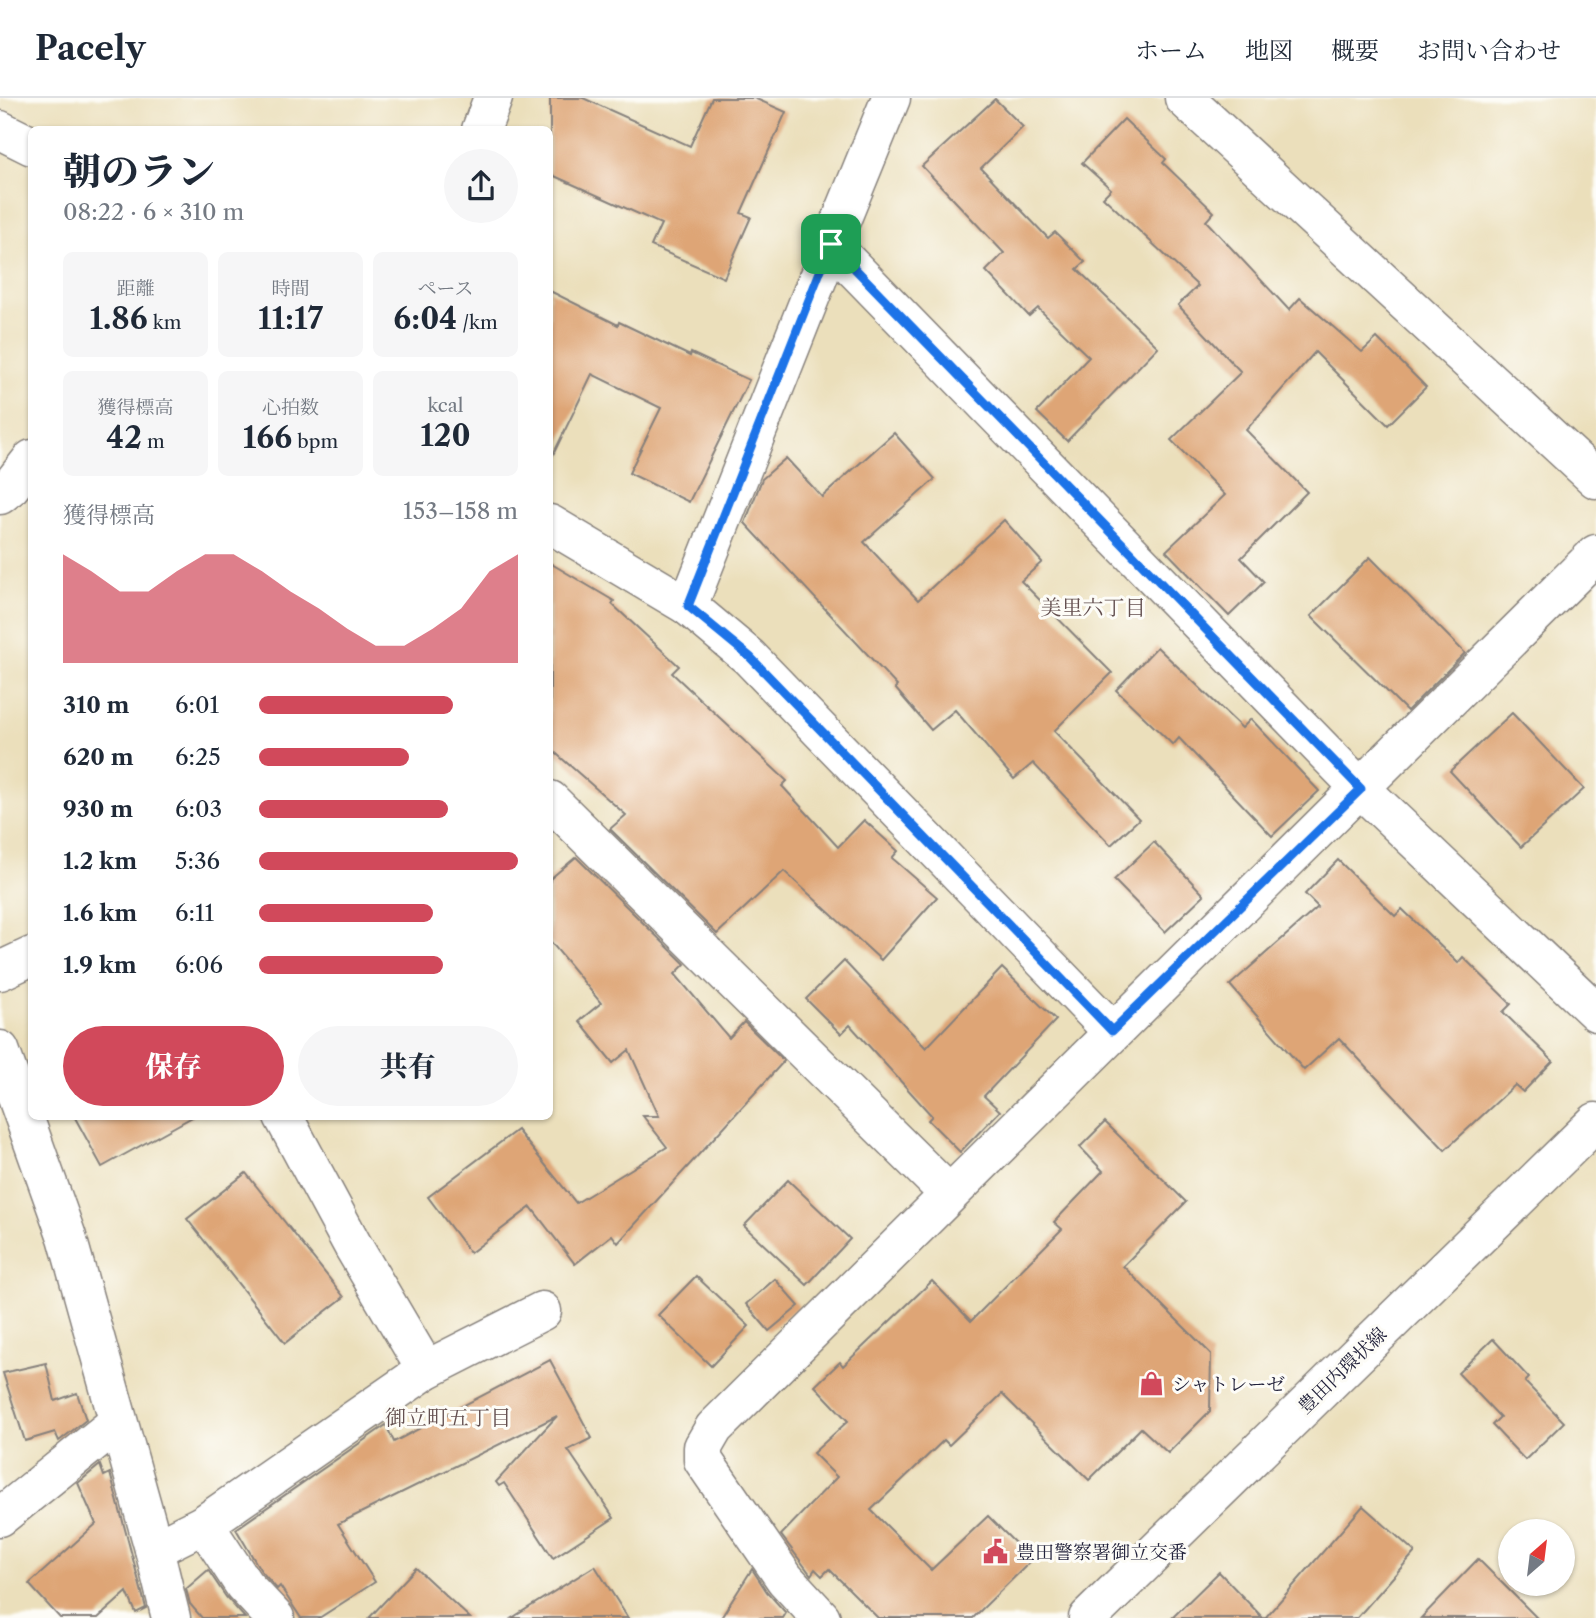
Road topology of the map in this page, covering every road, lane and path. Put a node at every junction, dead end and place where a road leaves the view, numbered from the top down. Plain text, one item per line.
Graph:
1 (493, 98) edge
2 (891, 98) edge
3 (1184, 98) edge
4 (482, 126) edge
5 (0, 130) edge
6 (28, 144) edge
7 (831, 244) junction
8 (28, 464) edge
9 (1596, 479) edge
10 (0, 495) edge
11 (553, 526) edge
12 (1596, 554) edge
13 (688, 606) junction
14 (1361, 789) junction
15 (553, 803) edge
16 (28, 958) edge
17 (0, 971) edge
18 (1596, 1013) edge
19 (1112, 1031) junction
20 (0, 1050) edge
21 (285, 1120) edge
22 (1596, 1122) edge
23 (948, 1193) junction
24 (542, 1311) dead end
25 (426, 1370) junction
26 (117, 1423) junction
27 (0, 1517) edge
28 (204, 1524) junction
29 (154, 1549) junction
30 (171, 1618) edge
31 (275, 1618) edge
32 (821, 1618) edge
33 (1088, 1618) edge

1 - 4 street
2 - 7 street
3 - 9 street
5 - 6 street
7 - 13 street
7 - 14 street
8 - 10 street
11 - 13 street
12 - 14 street
13 - 19 street
14 - 18 street
14 - 19 street
15 - 23 street
16 - 17 street
19 - 23 street
20 - 26 street
21 - 25 street
22 - 33 street, 豊田内環状線
23 - 32 street
24 - 25 street
25 - 28 street
26 - 27 street
26 - 29 street
28 - 29 street
28 - 31 street
29 - 30 street

